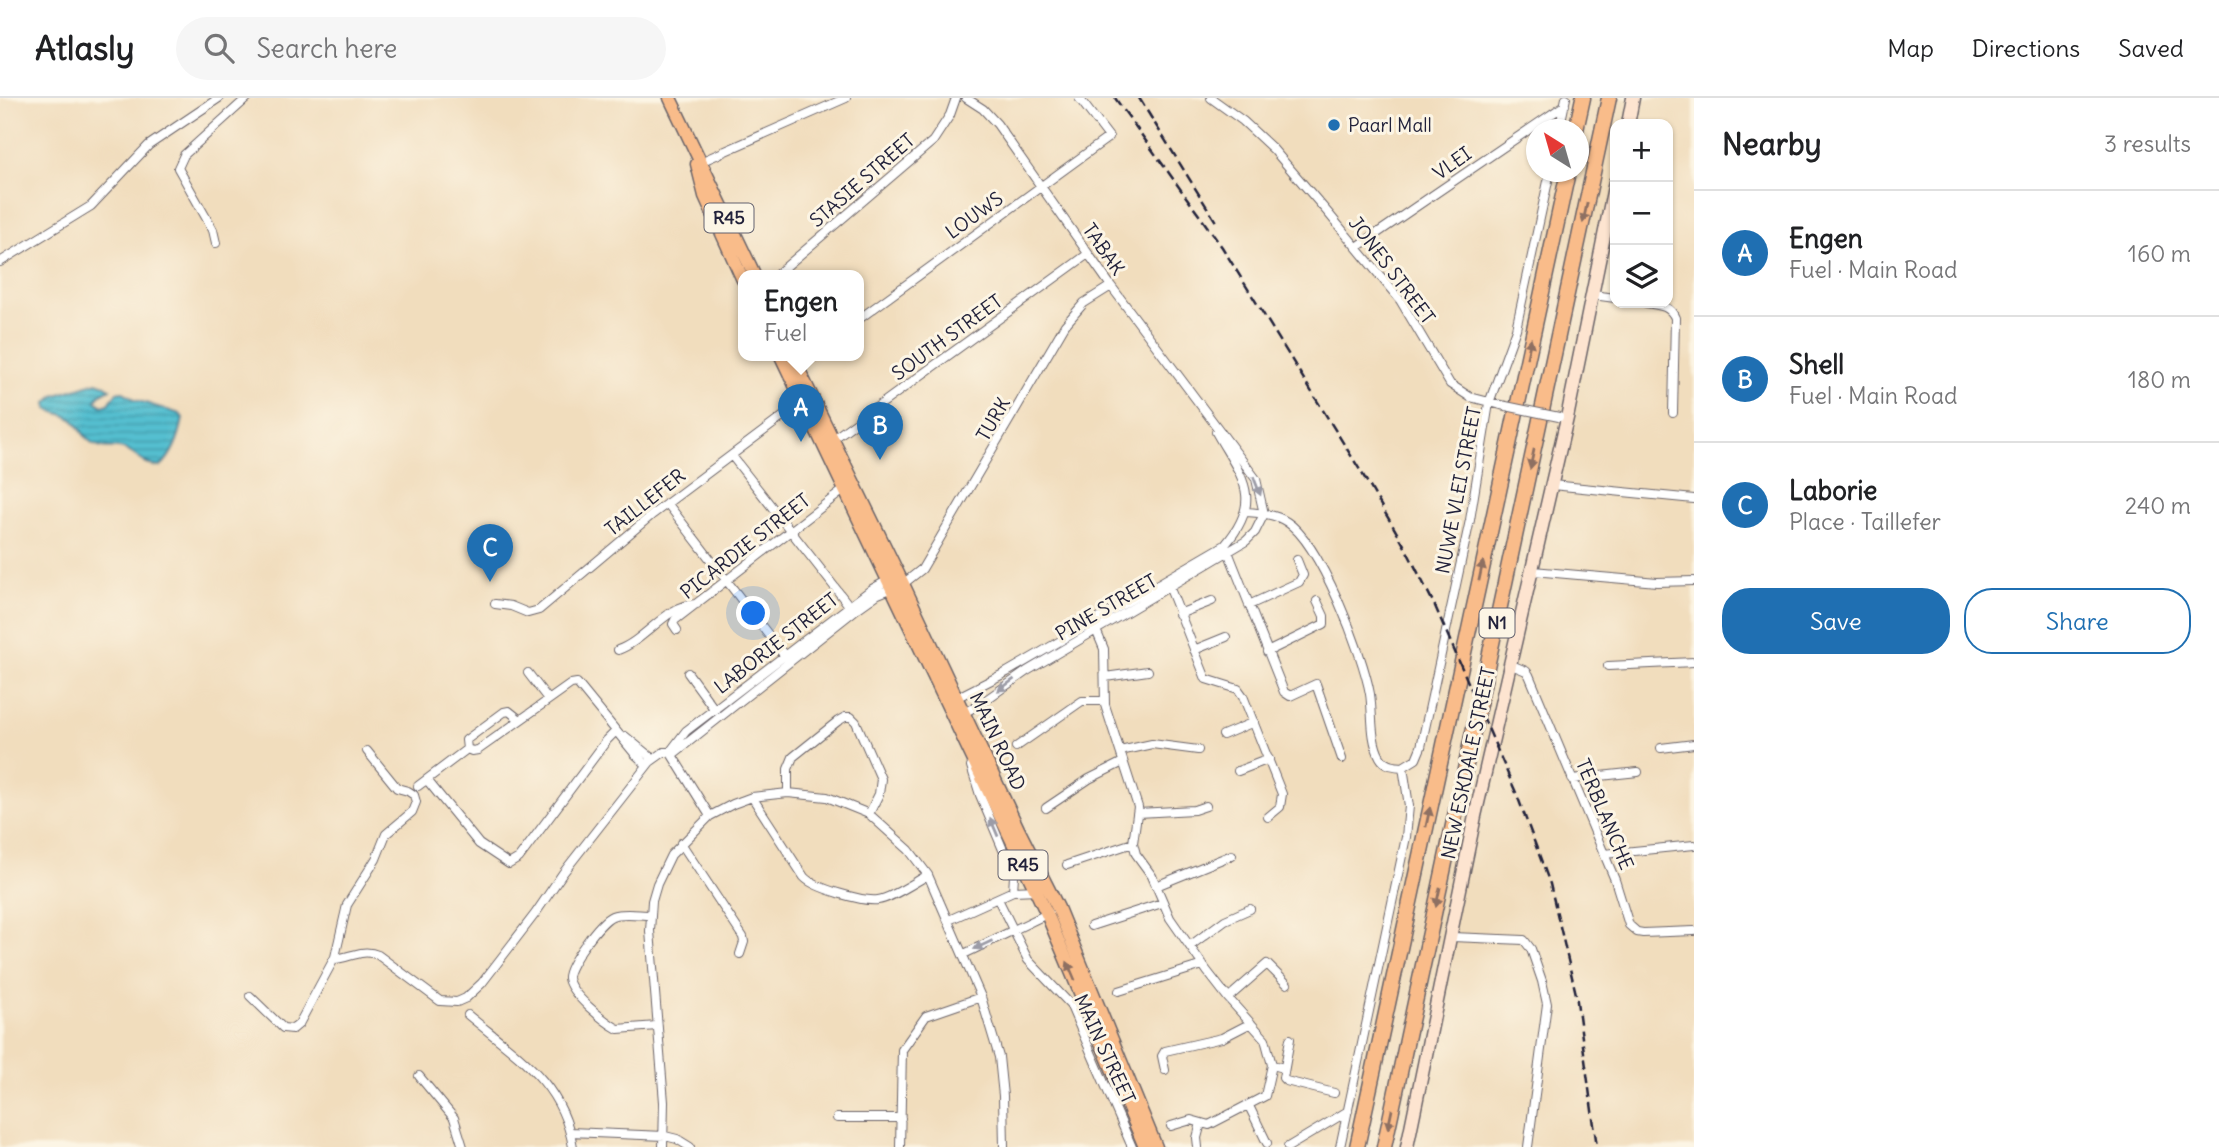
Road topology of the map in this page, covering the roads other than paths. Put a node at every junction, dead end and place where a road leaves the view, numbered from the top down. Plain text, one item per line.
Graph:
1 (219, 98) edge
2 (247, 98) edge
3 (670, 98) edge
4 (846, 98) edge
5 (956, 98) edge
6 (966, 98) edge
7 (1079, 98) edge
8 (1211, 98) edge
9 (1583, 98) edge
10 (1609, 98) edge
11 (1633, 98) edge
12 (1566, 101) edge
13 (1562, 119) edge
14 (1578, 119) edge
15 (1629, 119) edge
16 (697, 159) junction
17 (1548, 182) edge
18 (1566, 182) edge
19 (1041, 187) junction
20 (1610, 208) edge
21 (216, 243) dead end
22 (1357, 247) junction
23 (1088, 254) junction
24 (0, 262) edge
25 (738, 270) edge
26 (752, 270) edge
27 (782, 270) edge
28 (1111, 286) junction
29 (1593, 295) junction
30 (1610, 297) edge
31 (1668, 308) edge
32 (864, 315) edge
33 (792, 363) edge
34 (807, 399) junction
35 (1489, 402) junction
36 (1673, 413) dead end
37 (1563, 418) junction
38 (1212, 424) junction
39 (828, 443) junction
40 (732, 456) junction
41 (1552, 485) junction
42 (845, 489) junction
43 (1694, 499) edge
44 (667, 503) junction
45 (1246, 512) junction
46 (1264, 514) junction
47 (791, 531) junction
48 (1227, 549) junction
49 (1297, 560) dead end
50 (1533, 571) junction
51 (899, 580) junction
52 (727, 581) junction
53 (1694, 581) edge
54 (1168, 584) junction
55 (1212, 601) dead end
56 (1317, 601) dead end
57 (495, 604) dead end
58 (697, 604) junction
59 (1249, 605) junction
60 (852, 608) junction
61 (1179, 614) junction
62 (1093, 627) junction
63 (677, 630) dead end
64 (1226, 636) dead end
65 (618, 650) dead end
66 (1194, 650) junction
67 (1267, 652) junction
68 (787, 659) junction
69 (1694, 662) edge
70 (1509, 664) junction
71 (1608, 666) dead end
72 (1148, 671) dead end
73 (528, 673) dead end
74 (688, 673) dead end
75 (1105, 677) junction
76 (548, 699) junction
77 (952, 700) junction
78 (1105, 701) junction
79 (720, 710) junction
80 (959, 715) junction
81 (519, 719) junction
82 (1254, 722) junction
83 (616, 731) junction
84 (1223, 734) dead end
85 (966, 744) junction
86 (1694, 744) edge
87 (1016, 747) dead end
88 (1661, 748) dead end
89 (467, 749) junction
90 (1198, 750) dead end
91 (367, 751) dead end
92 (1120, 751) junction
93 (671, 753) junction
94 (1342, 759) dead end
95 (1269, 760) junction
96 (1123, 761) junction
97 (650, 762) junction
98 (1403, 767) junction
99 (1238, 771) dead end
100 (1639, 772) dead end
101 (1573, 779) junction
102 (427, 780) junction
103 (418, 786) dead end
104 (788, 793) junction
105 (752, 797) junction
106 (1206, 806) dead end
107 (1046, 808) dead end
108 (1138, 813) junction
109 (869, 814) junction
110 (710, 816) junction
111 (1268, 817) dead end
112 (681, 843) junction
113 (1133, 843) junction
114 (1694, 845) edge
115 (1604, 854) junction
116 (1232, 855) dead end
117 (1067, 865) dead end
118 (928, 874) junction
119 (1156, 886) junction
120 (1041, 889) junction
121 (1013, 891) junction
122 (998, 899) junction
123 (1162, 903) junction
124 (1250, 909) dead end
125 (1053, 911) junction
126 (650, 915) junction
127 (949, 920) junction
128 (1091, 926) dead end
129 (1013, 931) junction
130 (1694, 931) edge
131 (1452, 937) junction
132 (1190, 946) junction
133 (740, 954) dead end
134 (964, 954) junction
135 (334, 959) junction
136 (1203, 965) junction
137 (1393, 978) junction
138 (1287, 984) dead end
139 (1119, 991) dead end
140 (250, 996) dead end
141 (981, 997) junction
142 (1228, 998) junction
143 (468, 1015) dead end
144 (1251, 1023) junction
145 (657, 1026) junction
146 (1290, 1039) dead end
147 (1272, 1065) junction
148 (1284, 1068) junction
149 (1165, 1070) dead end
150 (419, 1076) dead end
151 (1335, 1093) dead end
152 (1249, 1106) junction
153 (1348, 1111) junction
154 (837, 1118) dead end
155 (901, 1118) junction
156 (1200, 1123) junction
157 (1171, 1126) dead end
158 (570, 1132) junction
159 (665, 1136) junction
160 (1266, 1143) dead end
161 (463, 1147) edge
162 (573, 1147) edge
163 (663, 1147) edge
164 (690, 1147) edge
165 (900, 1147) edge
166 (1004, 1147) edge
167 (1132, 1147) edge
168 (1145, 1147) edge
169 (1156, 1147) edge
170 (1198, 1147) edge
171 (1288, 1147) edge
172 (1340, 1147) edge
173 (1350, 1147) edge
174 (1357, 1147) edge
175 (1384, 1147) edge
176 (1407, 1147) edge
177 (1528, 1147) edge

1 - 24 street
2 - 21 street
3 - 16 main road, R45
4 - 16 street
5 - 27 street, STASIE STREET
6 - 19 street, TABAK
7 - 19 street, LOUWS
8 - 22 street, JONES STREET
9 - 14 highway
10 -> 175 highway, N1
11 - 15 street
12 - 13 street
12 - 22 street, VLEI
16 - 25 main road, R45
16 - 26 main road, R45
17 - 35 street, NUWE VLEI STREET
137 -> 18 highway, N1
19 - 23 street, TABAK
19 - 32 street, LOUWS
20 - 29 street, NEW ESKDALE STREET
22 - 35 street, JONES STREET
23 - 28 street, TABAK
23 - 39 street, SOUTH STREET
28 - 38 street, TABAK
28 - 51 street, TURK
29 - 30 street
29 - 37 street, NEW ESKDALE STREET
31 - 36 street
33 - 34 main road, MAIN ROAD / R45
34 - 39 main road, MAIN ROAD / R45
34 - 40 street, TAILLEFER
35 - 37 street, JONES STREET, bridge
35 - 98 street, NUWE VLEI STREET
37 - 41 street, NEW ESKDALE STREET
38 - 45 street, TABAK
38 -> 46 street, TABAK
39 - 42 main road, MAIN ROAD / R45
39 - 51 main road, MAIN ROAD / R45
40 - 44 street, TAILLEFER
40 - 47 street
41 - 43 street
41 - 50 street, NEW ESKDALE STREET
42 - 47 street, PICARDIE STREET
42 - 51 main road, MAIN ROAD / R45
44 - 52 street
44 - 57 street, TAILLEFER
45 - 46 street
45 - 48 street, PINE STREET
46 - 48 street, PINE STREET
46 - 98 street
47 - 52 street, PICARDIE STREET
47 - 60 street
48 - 54 street, PINE STREET
48 - 59 street
49 - 59 street
50 - 53 street
50 - 70 street, NEW ESKDALE STREET
51 - 60 street, LABORIE STREET
51 - 77 main road, MAIN ROAD / R45
52 - 58 street, PICARDIE STREET
52 - 68 street
54 - 61 street
54 - 62 street, PINE STREET
55 - 61 street
56 - 67 street
58 - 63 street, PICARDIE STREET
58 - 65 street
59 - 67 street
60 - 68 street, LABORIE STREET
61 - 66 street
62 - 75 street
62 - 77 street, PINE STREET
62 -> 80 street, PINE STREET
64 - 66 street
66 - 82 street
67 - 94 street
68 - 79 street, LABORIE STREET
69 - 71 street
70 - 101 street, TERBLANCHE
70 - 131 street, NEW ESKDALE STREET
72 - 75 street
73 - 76 street
74 - 79 street
75 - 78 street
76 - 81 street
76 - 83 street
77 - 80 main road, MAIN ROAD / R45
78 - 87 street
78 - 92 street
79 - 93 street, LABORIE STREET
80 - 85 main road, MAIN ROAD / R45
80 - 120 main road, MAIN ROAD / R45
81 - 89 street
81 - 89 street
82 - 84 street
82 - 95 street
83 - 97 street
83 - 102 street
85 - 120 main road, MAIN ROAD / R45
121 -> 85 street, MAIN ROAD
86 - 88 street
89 - 102 street
90 - 92 street
91 - 135 street
92 - 96 street
93 - 97 street, LABORIE STREET
93 - 110 street
95 - 99 street
95 - 111 street
96 - 107 street
96 - 108 street
97 - 135 street
98 - 153 street
100 - 101 street
101 - 115 street, TERBLANCHE
102 - 103 street
104 - 105 street
104 - 109 street
104 - 109 street
105 - 110 street
105 - 118 street
106 - 108 street
108 - 113 street
109 - 118 street
110 - 112 street
112 - 126 street
112 - 133 street
113 - 117 street
113 - 119 street
114 - 115 street
115 - 130 street, TERBLANCHE
116 - 119 street
118 - 127 street
119 - 123 street
120 - 121 street
120 - 125 main road, MAIN ROAD / R45
121 - 122 street
122 - 127 street
122 - 129 street, MAIN STREET
123 - 128 street
123 - 132 street
124 - 132 street
125 - 129 street
168 -> 125 main road, MAIN ROAD / R45
125 - 169 main road, MAIN ROAD / R45
126 - 145 street
126 - 145 street
127 - 134 street
129 -> 134 street
129 - 167 street, MAIN STREET
131 - 176 street, NEW ESKDALE STREET
131 - 177 street
132 - 136 street
134 - 141 street
135 - 140 street
136 - 139 street
136 - 142 street
137 - 173 highway
137 - 174 highway, N1
138 - 142 street
141 - 155 street
141 - 166 street
142 - 144 street
143 - 158 street
144 - 147 street
144 - 149 street
145 - 159 street
146 - 148 street
147 - 148 street
147 - 152 street
148 - 151 street
150 - 161 street
152 - 156 street
152 - 160 street
153 - 171 street
153 - 172 street
154 - 155 street
155 - 165 street
156 - 157 street
156 - 170 street
158 - 159 street
158 - 162 street
159 - 163 street
159 - 164 street

